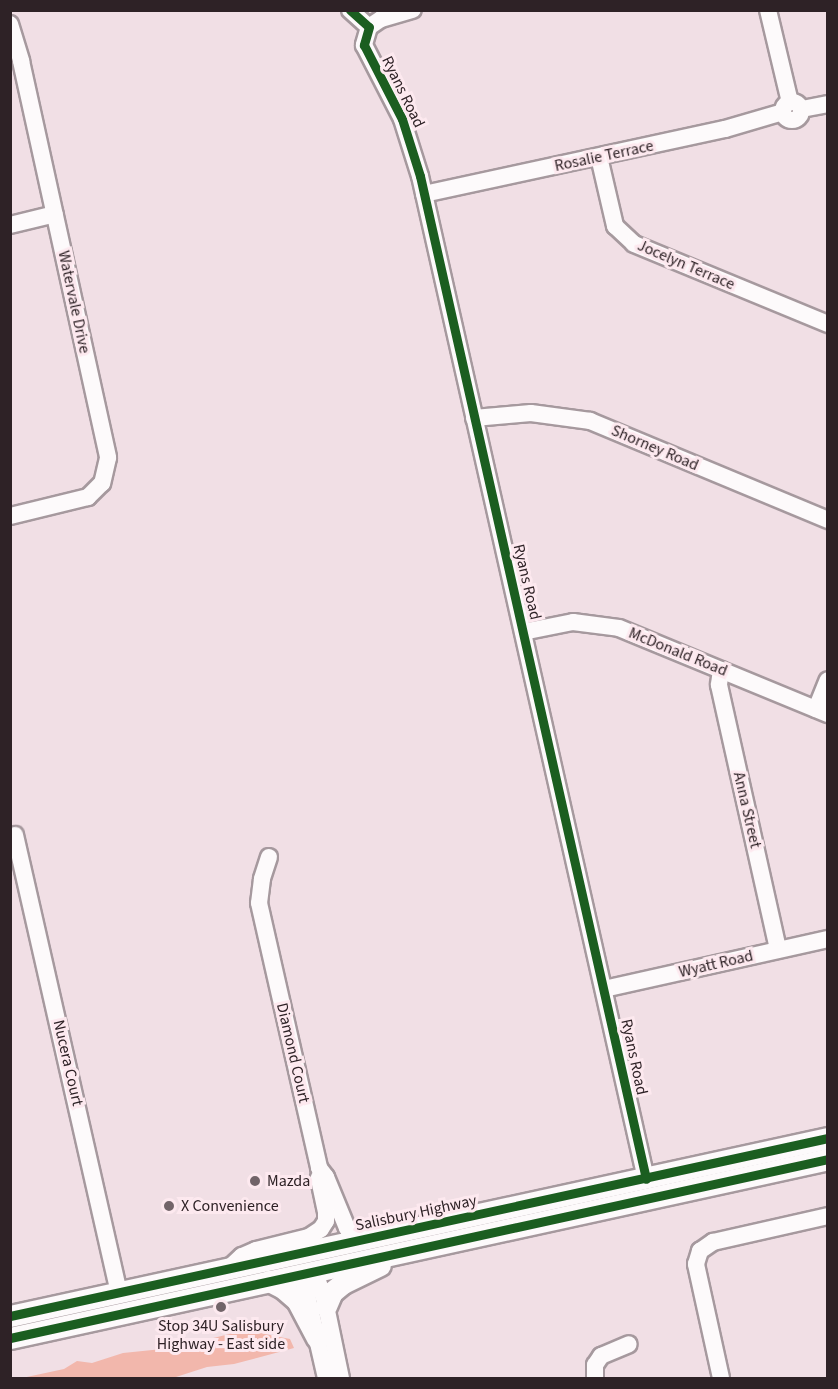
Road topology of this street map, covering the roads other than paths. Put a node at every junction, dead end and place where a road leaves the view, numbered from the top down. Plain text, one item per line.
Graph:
1 (350, 10) edge
2 (413, 10) edge
3 (768, 10) edge
4 (10, 24) edge
5 (369, 27) junction
6 (828, 104) edge
7 (791, 108) junction
8 (599, 157) junction
9 (424, 194) junction
10 (55, 214) junction
11 (10, 225) edge
12 (828, 324) edge
13 (474, 418) junction
14 (10, 516) edge
15 (828, 520) edge
16 (523, 632) junction
17 (721, 670) junction
18 (828, 680) edge
19 (822, 711) edge
20 (15, 835) dead end
21 (269, 857) dead end
22 (828, 939) edge
23 (778, 950) junction
24 (604, 989) junction
25 (827, 1145) edge
26 (319, 1168) junction
27 (648, 1189) junction
28 (828, 1216) edge
29 (358, 1240) junction
30 (332, 1246) junction
31 (401, 1253) junction
32 (229, 1268) junction
33 (309, 1273) junction
34 (182, 1278) junction
35 (269, 1281) junction
36 (119, 1291) junction
37 (326, 1306) junction
38 (10, 1316) edge
39 (10, 1338) edge
40 (317, 1338) junction
41 (629, 1344) dead end
42 (326, 1378) edge
43 (341, 1378) edge
44 (595, 1378) edge
45 (721, 1378) edge

1 - 5 street
2 - 5 street
3 - 7 street
4 - 10 street, Watervale Drive
5 - 9 street, Ryans Road
6 - 7 street, Rosalie Terrace
7 - 8 street, Rosalie Terrace
8 - 9 street, Rosalie Terrace
8 - 12 street, Jocelyn Terrace
9 - 13 street, Ryans Road
10 - 11 street
10 - 14 street, Watervale Drive
13 - 15 street, Shorney Road
13 - 16 street, Ryans Road
16 - 17 street, McDonald Road
16 - 24 street, Ryans Road
17 - 19 street, McDonald Road
17 - 23 street, Anna Street
18 - 19 street
20 - 36 street, Nucera Court
21 - 26 street, Diamond Court
22 - 23 street, Wyatt Road
23 - 24 street, Wyatt Road
24 - 27 street, Ryans Road
25 - 27 main road, Salisbury Highway
26 - 29 street, Diamond Court
26 - 32 street
27 - 29 main road, Salisbury Highway
27 - 31 main road, Salisbury Highway
28 - 45 street
29 - 30 main road, Salisbury Highway
30 - 32 main road, Salisbury Highway
30 - 33 main road
31 - 33 main road, Salisbury Highway
31 - 37 main road
32 - 34 main road, Salisbury Highway
33 - 34 main road
33 - 35 main road, Salisbury Highway
33 - 37 street
33 - 40 street
34 - 36 main road, Salisbury Highway
35 - 39 main road, Salisbury Highway
35 - 40 main road
36 - 38 main road, Salisbury Highway
37 - 43 street
40 - 42 street
41 - 44 street

